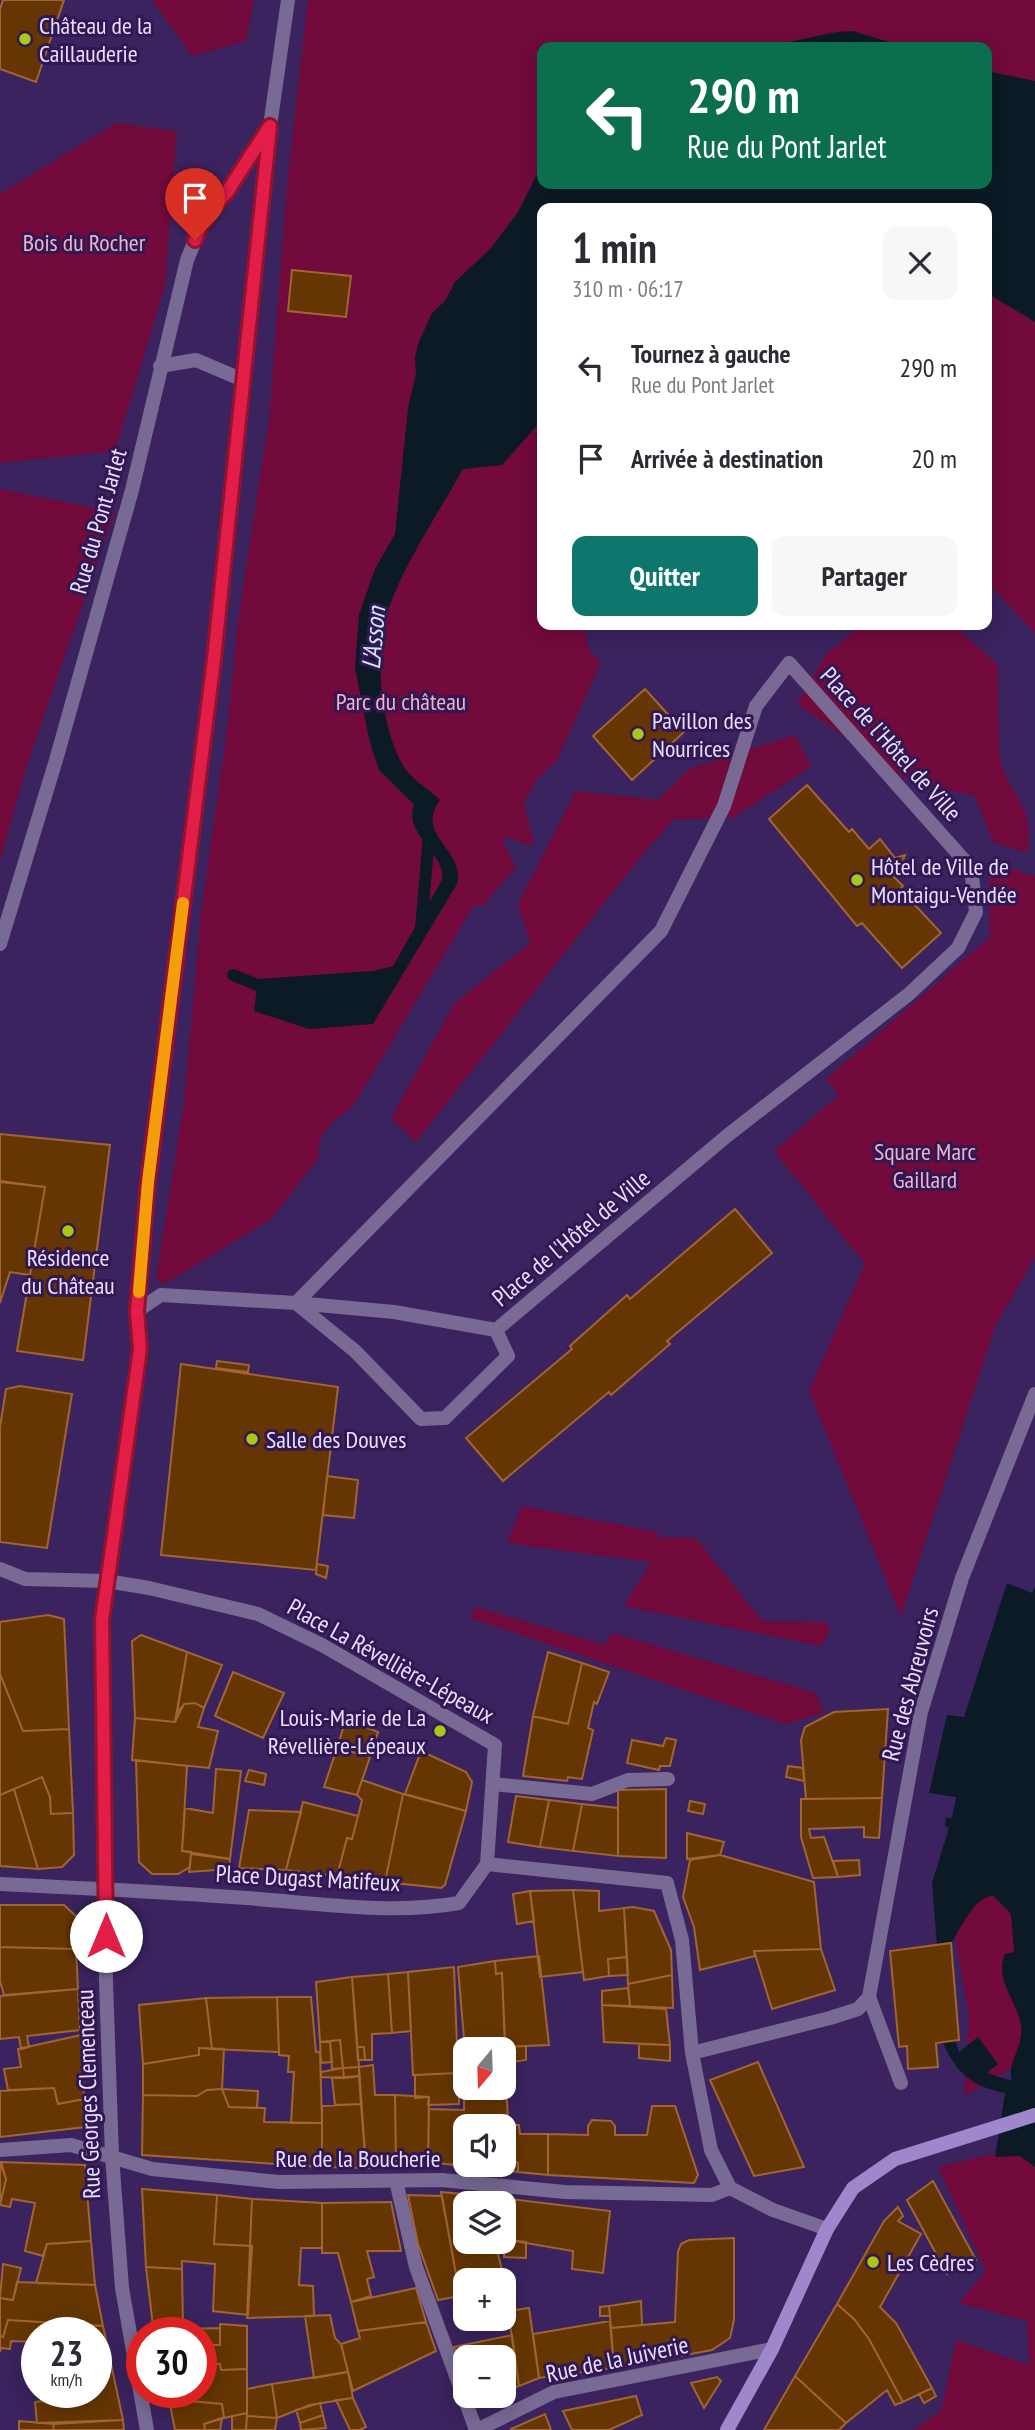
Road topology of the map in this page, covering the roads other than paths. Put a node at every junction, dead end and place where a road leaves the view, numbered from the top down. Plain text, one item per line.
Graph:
1 (288, 0) edge
2 (270, 126) junction
3 (160, 366) junction
4 (243, 380) junction
5 (0, 944) edge
6 (296, 1303) junction
7 (137, 1311) junction
8 (496, 1330) junction
9 (1035, 1394) edge
10 (0, 1569) edge
11 (107, 1581) junction
12 (668, 1779) dead end
13 (493, 1784) junction
14 (487, 1864) junction
15 (0, 1884) edge
16 (107, 1889) junction
17 (869, 1997) junction
18 (692, 2053) junction
19 (901, 2083) dead end
20 (1035, 2115) edge
21 (0, 2150) edge
22 (113, 2156) junction
23 (396, 2180) junction
24 (730, 2188) junction
25 (827, 2229) junction
26 (772, 2349) junction
27 (146, 2430) edge
28 (476, 2430) edge
29 (727, 2430) edge

1 - 2 street, Rue Georges Clemenceau
2 - 3 street, Rue du Pont Jarlet
2 - 4 street, Rue Georges Clemenceau
3 - 4 street
3 - 5 street, Rue du Pont Jarlet
4 - 7 street, Rue Georges Clemenceau
6 - 7 street, Place de l'Hôtel de Ville
6 - 8 street, Place de l'Hôtel de Ville
6 - 8 street
6 - 8 street, Place de l'Hôtel de Ville
7 - 11 street, Rue Georges Clemenceau
9 - 17 street, Rue des Abreuvoirs
10 - 11 street
11 - 13 street, Place La Révellière-Lépeaux
11 - 16 street, Rue Georges Clemenceau
12 - 13 street
13 - 14 street, Place La Révellière-Lépeaux
14 - 16 street, Place Dugast Matifeux
14 - 18 street
15 - 16 street, Place Dugast Matifeux
16 - 22 street, Rue Georges Clemenceau
17 - 18 street
17 - 19 street
18 - 24 street
20 - 25 main road
21 - 22 street, Rue de la Boucherie
22 - 23 street, Rue de la Boucherie
22 - 27 street, Rue Georges Clemenceau
23 - 24 street, Rue de la Boucherie
23 - 28 street
24 - 25 street
25 - 26 main road
26 - 28 street, Rue de la Juiverie
26 - 29 main road

